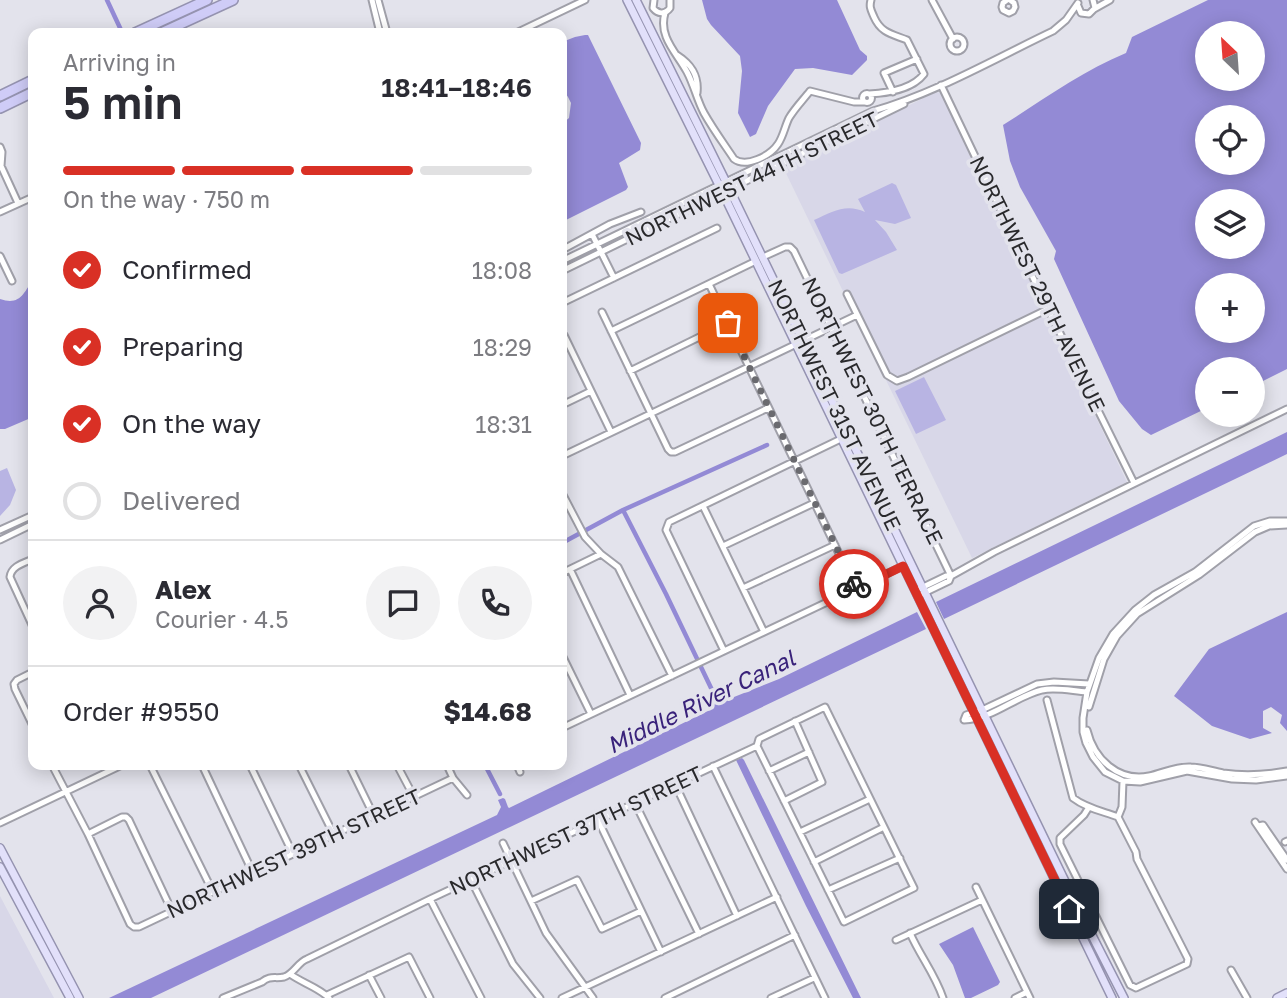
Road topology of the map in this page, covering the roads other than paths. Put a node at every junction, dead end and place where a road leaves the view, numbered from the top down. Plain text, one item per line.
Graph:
1 (207, 0) edge
2 (222, 0) edge
3 (233, 0) edge
4 (372, 0) edge
5 (378, 0) edge
6 (585, 0) edge
7 (626, 0) edge
8 (636, 0) edge
9 (670, 0) edge
10 (871, 0) edge
11 (932, 0) edge
12 (1093, 0) edge
13 (1110, 0) edge
14 (1079, 1) edge
15 (653, 2) edge
16 (1094, 9) junction
17 (660, 12) junction
18 (643, 14) junction
19 (1085, 14) junction
20 (1066, 20) junction
21 (184, 23) junction
22 (146, 28) edge
23 (172, 28) edge
24 (379, 28) edge
25 (386, 28) edge
26 (526, 28) edge
27 (953, 38) dead end
28 (917, 59) junction
29 (28, 83) edge
30 (941, 85) junction
31 (893, 92) junction
32 (28, 94) edge
33 (2, 96) edge
34 (869, 101) junction
35 (0, 107) edge
36 (877, 119) junction
37 (0, 147) edge
38 (724, 187) junction
39 (28, 199) edge
40 (18, 203) junction
41 (0, 212) edge
42 (641, 212) dead end
43 (655, 216) junction
44 (659, 224) junction
45 (717, 228) dead end
46 (592, 234) junction
47 (598, 244) junction
48 (567, 247) edge
49 (601, 252) junction
50 (0, 257) edge
51 (567, 259) edge
52 (759, 259) junction
53 (567, 269) edge
54 (614, 278) junction
55 (12, 281) dead end
56 (709, 285) junction
57 (847, 294) dead end
58 (567, 301) edge
59 (1048, 309) junction
60 (602, 312) dead end
61 (857, 315) junction
62 (728, 323) junction
63 (831, 327) junction
64 (611, 331) junction
65 (567, 342) edge
66 (799, 342) junction
67 (571, 351) junction
68 (567, 353) edge
69 (748, 367) junction
70 (630, 371) junction
71 (591, 391) junction
72 (567, 403) edge
73 (768, 408) junction
74 (1287, 410) edge
75 (651, 413) junction
76 (611, 432) junction
77 (845, 437) junction
78 (567, 454) edge
79 (794, 462) junction
80 (1134, 483) junction
81 (814, 503) junction
82 (702, 506) junction
83 (567, 510) edge
84 (28, 517) edge
85 (1287, 523) edge
86 (28, 526) edge
87 (0, 530) edge
88 (0, 540) edge
89 (835, 545) junction
90 (723, 546) junction
91 (601, 554) junction
92 (28, 561) edge
93 (903, 566) junction
94 (570, 569) junction
95 (567, 570) edge
96 (951, 576) junction
97 (743, 588) junction
98 (856, 589) junction
99 (920, 592) junction
100 (28, 616) edge
101 (764, 632) junction
102 (724, 651) junction
103 (567, 665) edge
104 (28, 674) edge
105 (671, 676) junction
106 (1089, 684) junction
107 (1087, 692) junction
108 (630, 695) junction
109 (1047, 700) dead end
110 (591, 714) junction
111 (979, 714) junction
112 (28, 716) edge
113 (794, 721) junction
114 (567, 726) edge
115 (757, 746) junction
116 (809, 752) junction
117 (713, 766) junction
118 (54, 770) edge
119 (104, 770) edge
120 (111, 770) edge
121 (152, 770) edge
122 (204, 770) edge
123 (252, 770) edge
124 (302, 770) edge
125 (351, 770) edge
126 (400, 770) edge
127 (449, 770) edge
128 (769, 771) junction
129 (105, 773) junction
130 (1287, 773) edge
131 (453, 778) junction
132 (1251, 778) junction
133 (1123, 781) junction
134 (675, 784) junction
135 (65, 791) junction
136 (467, 795) dead end
137 (414, 797) junction
138 (870, 799) junction
139 (784, 801) junction
140 (635, 803) junction
141 (1089, 807) junction
142 (374, 816) junction
143 (1118, 817) junction
144 (598, 820) junction
145 (0, 823) edge
146 (884, 827) junction
147 (800, 832) junction
148 (88, 834) junction
149 (334, 835) junction
150 (503, 843) dead end
151 (0, 848) edge
152 (293, 854) junction
153 (900, 858) junction
154 (1287, 860) edge
155 (511, 861) junction
156 (814, 862) junction
157 (0, 867) edge
158 (1287, 869) edge
159 (253, 873) junction
160 (471, 880) junction
161 (976, 887) dead end
162 (828, 890) junction
163 (213, 892) junction
164 (777, 897) junction
165 (430, 900) junction
166 (982, 900) junction
167 (531, 901) junction
168 (173, 911) junction
169 (641, 911) junction
170 (737, 916) junction
171 (33, 929) junction
172 (910, 933) junction
173 (699, 934) junction
174 (795, 935) junction
175 (47, 936) junction
176 (895, 940) dead end
177 (661, 952) junction
178 (1231, 970) dead end
179 (369, 975) junction
180 (288, 976) junction
181 (814, 978) junction
182 (586, 987) junction
183 (1287, 993) edge
184 (1028, 995) edge
185 (328, 997) edge
186 (70, 998) edge
187 (79, 998) edge
188 (223, 998) edge
189 (381, 998) edge
190 (430, 998) edge
191 (481, 998) edge
192 (540, 998) edge
193 (562, 998) edge
194 (593, 998) edge
195 (665, 998) edge
196 (771, 998) edge
197 (825, 998) edge
198 (943, 998) edge
199 (1015, 998) edge
200 (1112, 998) edge
201 (1124, 998) edge
202 (1247, 998) edge
203 (1276, 998) edge

1 - 22 highway
2 - 21 highway
3 - 21 highway
4 - 24 street
5 - 25 street
6 - 26 street
7 - 38 main road, NORTHWEST 31ST AVENUE
8 - 18 main road, NORTHWEST 31ST AVENUE
9 - 17 street
10 - 28 street
11 - 27 street
12 - 16 street
13 - 16 street
14 - 19 street
14 - 20 street, NORTHWEST 44TH STREET
15 - 17 street
15 - 18 street
16 - 19 street, NORTHWEST 44TH STREET
17 - 18 street
17 - 34 street
18 - 38 main road, NORTHWEST 31ST AVENUE
19 - 20 street, NORTHWEST 44TH STREET
20 - 30 street, NORTHWEST 44TH STREET
21 - 23 highway
28 - 31 street
28 - 31 street
29 - 33 highway
30 - 34 street, NORTHWEST 44TH STREET
30 - 36 street, NORTHWEST 44TH STREET
30 - 59 street, NORTHWEST 29TH AVENUE
31 - 34 street
32 - 35 highway
34 - 36 street
34 - 38 street, NORTHWEST 44TH STREET
36 - 38 street, NORTHWEST 44TH STREET
37 - 40 street
38 - 43 street, NORTHWEST 44TH STREET
38 - 44 street, NORTHWEST 44TH STREET
38 - 52 main road, NORTHWEST 31ST AVENUE
39 - 40 street
40 - 41 street
42 - 46 street, NORTHWEST 44TH STREET
43 - 44 street
43 - 47 street, NORTHWEST 44TH STREET
44 - 49 street, NORTHWEST 44TH STREET
45 - 54 street
46 - 47 street
46 - 48 street, NORTHWEST 44TH STREET
47 - 49 street
47 - 51 street, NORTHWEST 44TH STREET
49 - 53 street, NORTHWEST 44TH STREET
49 - 54 street
50 - 55 street
52 - 56 street
52 - 63 street, NORTHWEST 30TH TERRACE
52 - 66 main road, NORTHWEST 31ST AVENUE
54 - 58 street
56 - 62 street
56 - 64 street
57 - 61 street
59 - 61 street
59 - 80 street, NORTHWEST 29TH AVENUE
60 - 64 street
61 - 63 street
62 - 69 street
62 - 70 street
63 - 66 street
63 - 96 street, NORTHWEST 30TH TERRACE
64 - 70 street
65 - 67 street
66 - 69 street
66 - 77 main road, NORTHWEST 31ST AVENUE
67 - 68 street
67 - 71 street
69 - 73 street
69 - 75 street
70 - 75 street
71 - 72 street
71 - 76 street
73 - 75 street
73 - 79 street
74 - 80 street
75 - 76 street
76 - 78 street
77 - 79 street
77 - 93 main road, NORTHWEST 31ST AVENUE
77 - 99 main road, NORTHWEST 31ST AVENUE
79 - 81 street
79 - 82 street
80 - 96 street
81 - 89 street
81 - 90 street
82 - 90 street
82 - 102 street
83 - 91 street
84 - 87 street
85 - 106 street
85 - 132 street
86 - 88 street
89 - 97 street
89 - 98 street
90 - 97 street
91 - 94 street
91 - 105 street
92 - 100 street
93 - 98 street
93 - 99 main road, NORTHWEST 31ST AVENUE
94 - 95 street
94 - 108 street
96 - 99 street
97 - 101 street
98 - 101 street
99 - 111 main road, NORTHWEST 31ST AVENUE
101 - 102 street
102 - 105 street
103 - 110 street
104 - 112 street
105 - 108 street
106 - 107 street
106 - 111 street
107 - 111 street
107 - 133 street
108 - 110 street
109 - 141 street
110 - 114 street
111 - 200 main road, NORTHWEST 31ST AVENUE
111 - 201 main road, NORTHWEST 31ST AVENUE
113 - 115 street, NORTHWEST 37TH STREET
113 - 116 street
113 - 138 street, NORTHWEST 37TH STREET
115 - 117 street, NORTHWEST 37TH STREET
115 - 128 street
116 - 128 street
116 - 139 street
117 - 134 street, NORTHWEST 37TH STREET
117 - 164 street
118 - 135 street
119 - 129 street
120 - 129 street
121 - 163 street
122 - 159 street
123 - 152 street
124 - 149 street
125 - 142 street
126 - 137 street
127 - 131 street
128 - 139 street
129 - 135 street
130 - 132 street
131 - 136 street
131 - 137 street, NORTHWEST 39TH STREET
132 - 133 street
133 - 143 street
134 - 140 street, NORTHWEST 37TH STREET
134 - 170 street
135 - 145 street
135 - 148 street
137 - 142 street, NORTHWEST 39TH STREET
138 - 146 street
138 - 147 street
139 - 147 street
140 - 144 street, NORTHWEST 37TH STREET
140 - 173 street
141 - 143 street
141 - 143 street
142 - 149 street, NORTHWEST 39TH STREET
144 - 155 street, NORTHWEST 37TH STREET
144 - 169 street
146 - 153 street
146 - 156 street
147 - 156 street
148 - 168 street, NORTHWEST 39TH STREET
148 - 168 street
149 - 152 street, NORTHWEST 39TH STREET
150 - 155 street
151 - 175 main road
152 - 159 street, NORTHWEST 39TH STREET
153 - 162 street
153 - 162 street
154 - 158 street
155 - 160 street, NORTHWEST 37TH STREET
155 - 167 street
156 - 162 street
157 - 171 main road
159 - 163 street, NORTHWEST 39TH STREET
160 - 165 street, NORTHWEST 37TH STREET
160 - 192 street
161 - 166 street
163 - 168 street, NORTHWEST 39TH STREET
164 - 170 street
164 - 174 street
165 - 180 street, NORTHWEST 37TH STREET
165 - 191 street
166 - 172 street
166 - 184 street
167 - 169 street
167 - 182 street
169 - 177 street
170 - 173 street
171 - 175 main road
171 - 186 main road
172 - 176 street
172 - 198 street
173 - 177 street
174 - 181 street
174 - 195 street
175 - 187 main road
177 - 182 street
178 - 202 street
179 - 185 street
179 - 189 street
179 - 190 street
180 - 185 street
180 - 188 street, NORTHWEST 37TH STREET
181 - 196 street
181 - 197 street
182 - 193 street
182 - 194 street
183 - 203 main road
184 - 199 street

